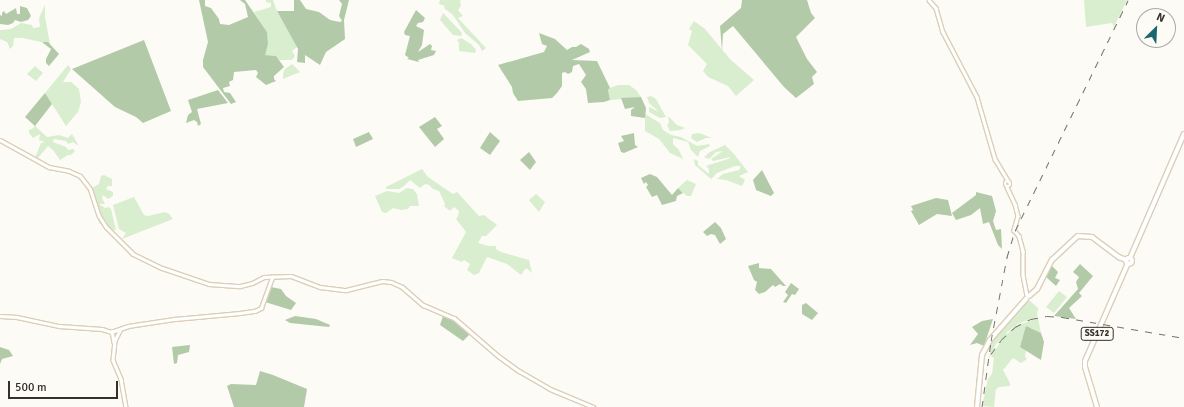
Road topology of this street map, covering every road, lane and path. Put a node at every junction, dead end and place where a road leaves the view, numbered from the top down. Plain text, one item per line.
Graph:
1 (929, 0) edge
2 (1184, 134) edge
3 (0, 140) edge
4 (1128, 261) junction
5 (272, 277) junction
6 (1027, 297) junction
7 (0, 316) edge
8 (122, 328) junction
9 (112, 331) junction
10 (115, 345) junction
11 (126, 407) edge
12 (593, 407) edge
13 (977, 407) edge
14 (1097, 407) edge

1 - 6 street
2 - 4 main road, SS172
3 - 5 main road
4 - 6 main road
4 - 14 main road, SS172
5 - 8 street
5 - 12 main road
6 - 13 main road
7 - 9 street
8 - 9 street
8 - 10 street
9 - 10 street
10 - 11 street

